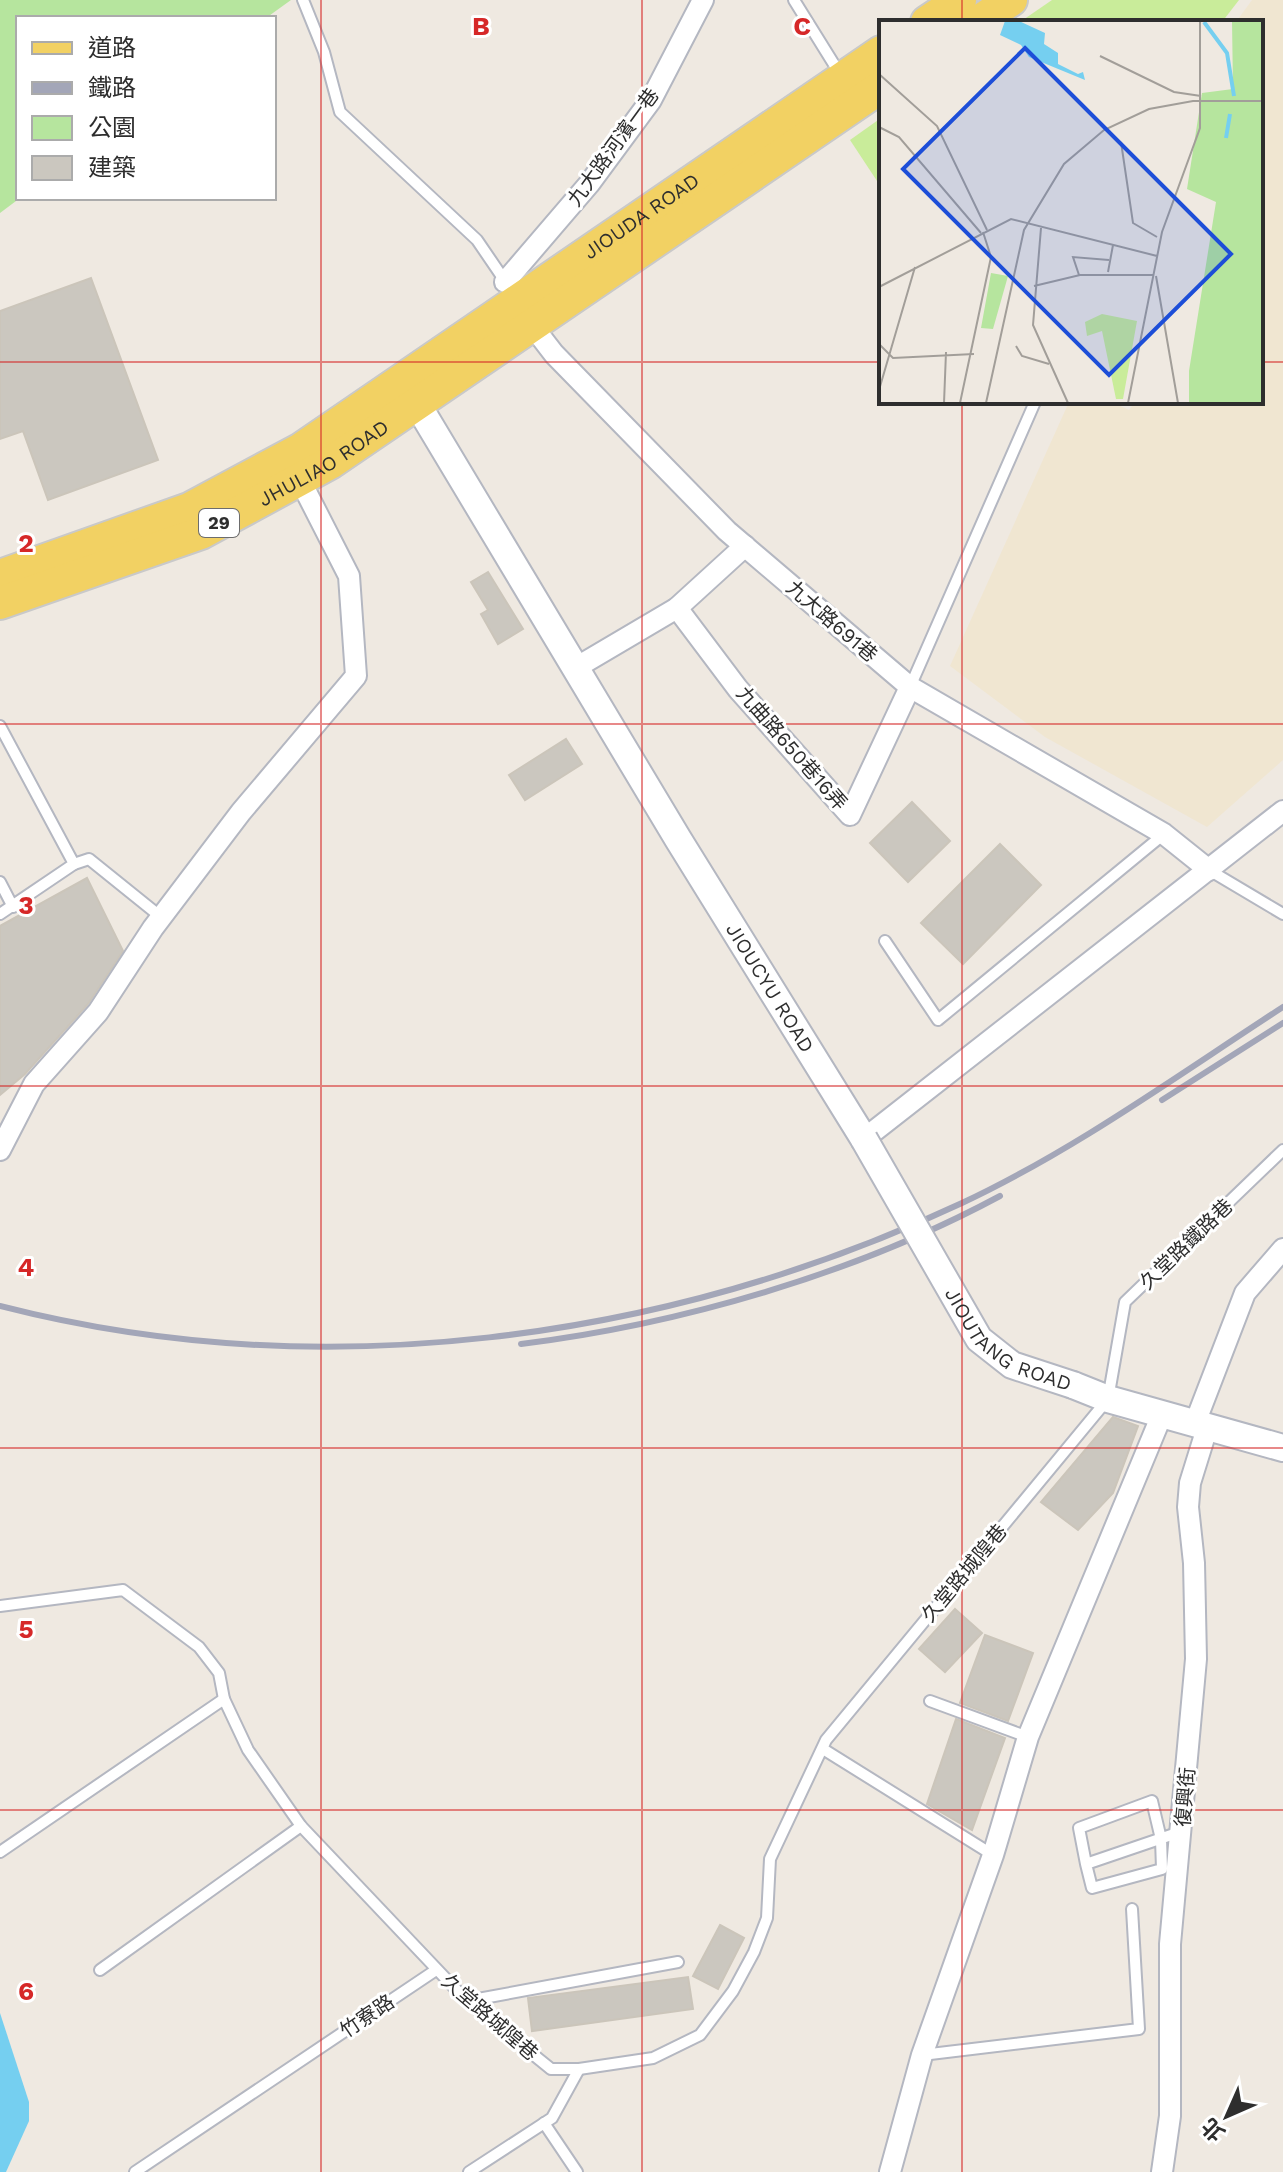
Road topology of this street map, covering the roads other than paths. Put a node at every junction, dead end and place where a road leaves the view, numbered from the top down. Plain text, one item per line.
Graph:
1 (303, 0) edge
2 (703, 0) edge
3 (794, 0) edge
4 (960, 0) edge
5 (1011, 0) edge
6 (930, 20) edge
7 (981, 20) edge
8 (879, 56) edge
9 (861, 89) edge
10 (518, 302) junction
11 (410, 391) junction
12 (1034, 404) edge
13 (300, 480) junction
14 (168, 530) junction
15 (745, 546) junction
16 (0, 576) edge
17 (0, 603) edge
18 (677, 608) junction
19 (577, 667) junction
20 (910, 687) junction
21 (0, 726) edge
22 (1283, 811) edge
23 (1164, 834) junction
24 (74, 864) junction
25 (1209, 870) junction
26 (0, 882) edge
27 (13, 907) junction
28 (0, 914) edge
29 (1283, 914) edge
30 (161, 917) junction
31 (885, 941) dead end
32 (864, 1139) junction
33 (0, 1150) edge
34 (1283, 1150) edge
35 (1283, 1249) edge
36 (1108, 1399) junction
37 (1163, 1412) junction
38 (1202, 1424) junction
39 (1283, 1448) edge
40 (0, 1606) edge
41 (224, 1699) junction
42 (930, 1701) dead end
43 (1028, 1737) junction
44 (823, 1749) junction
45 (301, 1826) junction
46 (1182, 1832) junction
47 (1161, 1839) junction
48 (0, 1852) edge
49 (993, 1855) junction
50 (1086, 1864) junction
51 (1132, 1909) dead end
52 (678, 1962) dead end
53 (100, 1970) dead end
54 (436, 1970) junction
55 (467, 2001) junction
56 (922, 2055) junction
57 (579, 2069) junction
58 (544, 2123) junction
59 (476, 2170) edge
60 (135, 2172) edge
61 (577, 2172) edge
62 (890, 2172) edge
63 (1162, 2172) edge

1 - 10 lane
2 - 10 street, 九大路河濱一巷
3 - 9 lane
4 - 6 main road
5 - 7 main road
8 - 9 main road, JIOUDA ROAD / 29
9 - 10 main road, JIOUDA ROAD / 29
10 - 11 main road, JIOUDA ROAD / 29
10 - 15 street, 九大路691巷
11 - 13 main road, JHULIAO ROAD / 29
11 - 14 main road, JHULIAO ROAD / 29
11 - 19 street, JIOUCYU ROAD
12 - 20 lane
13 - 14 main road, JHULIAO ROAD / 29
13 - 30 street
14 - 16 main road, JHULIAO ROAD / 29
14 - 17 main road, JHULIAO ROAD / 29
15 - 18 street
15 - 20 street, 九大路691巷
18 - 19 street
18 - 20 street, 九曲路650巷16弄
19 - 32 street, JIOUCYU ROAD
20 - 23 street, 九大路691巷
21 - 24 lane
22 - 25 street
23 - 25 street, 九大路691巷
23 - 31 lane
24 - 27 lane
24 - 30 lane
25 - 29 lane
25 - 32 street
26 - 27 lane
27 - 28 lane
30 - 33 street
32 - 36 street, JIOUTANG ROAD, bridge
34 - 36 lane, 久堂路鐵路巷
35 - 38 street, 復興街
36 - 37 street, JIOUTANG ROAD
36 - 44 lane, 久堂路城隍巷
37 - 38 street, JIOUTANG ROAD
37 - 43 street
38 - 39 street, JIOUTANG ROAD
38 - 46 street, 復興街
40 - 41 lane
41 - 45 lane
41 - 48 lane
42 - 43 lane
43 - 49 street
44 - 49 lane
44 - 57 lane, 久堂路城隍巷
45 - 53 lane
45 - 54 lane
46 - 47 lane
46 - 63 street, 復興街
47 - 50 lane
47 - 50 lane
47 - 50 lane
49 - 56 street
51 - 56 lane
52 - 55 lane
54 - 55 lane, 久堂路城隍巷
54 - 60 lane, 竹寮路
55 - 57 lane, 久堂路城隍巷
56 - 62 street
57 - 58 lane
58 - 59 lane
58 - 61 lane

